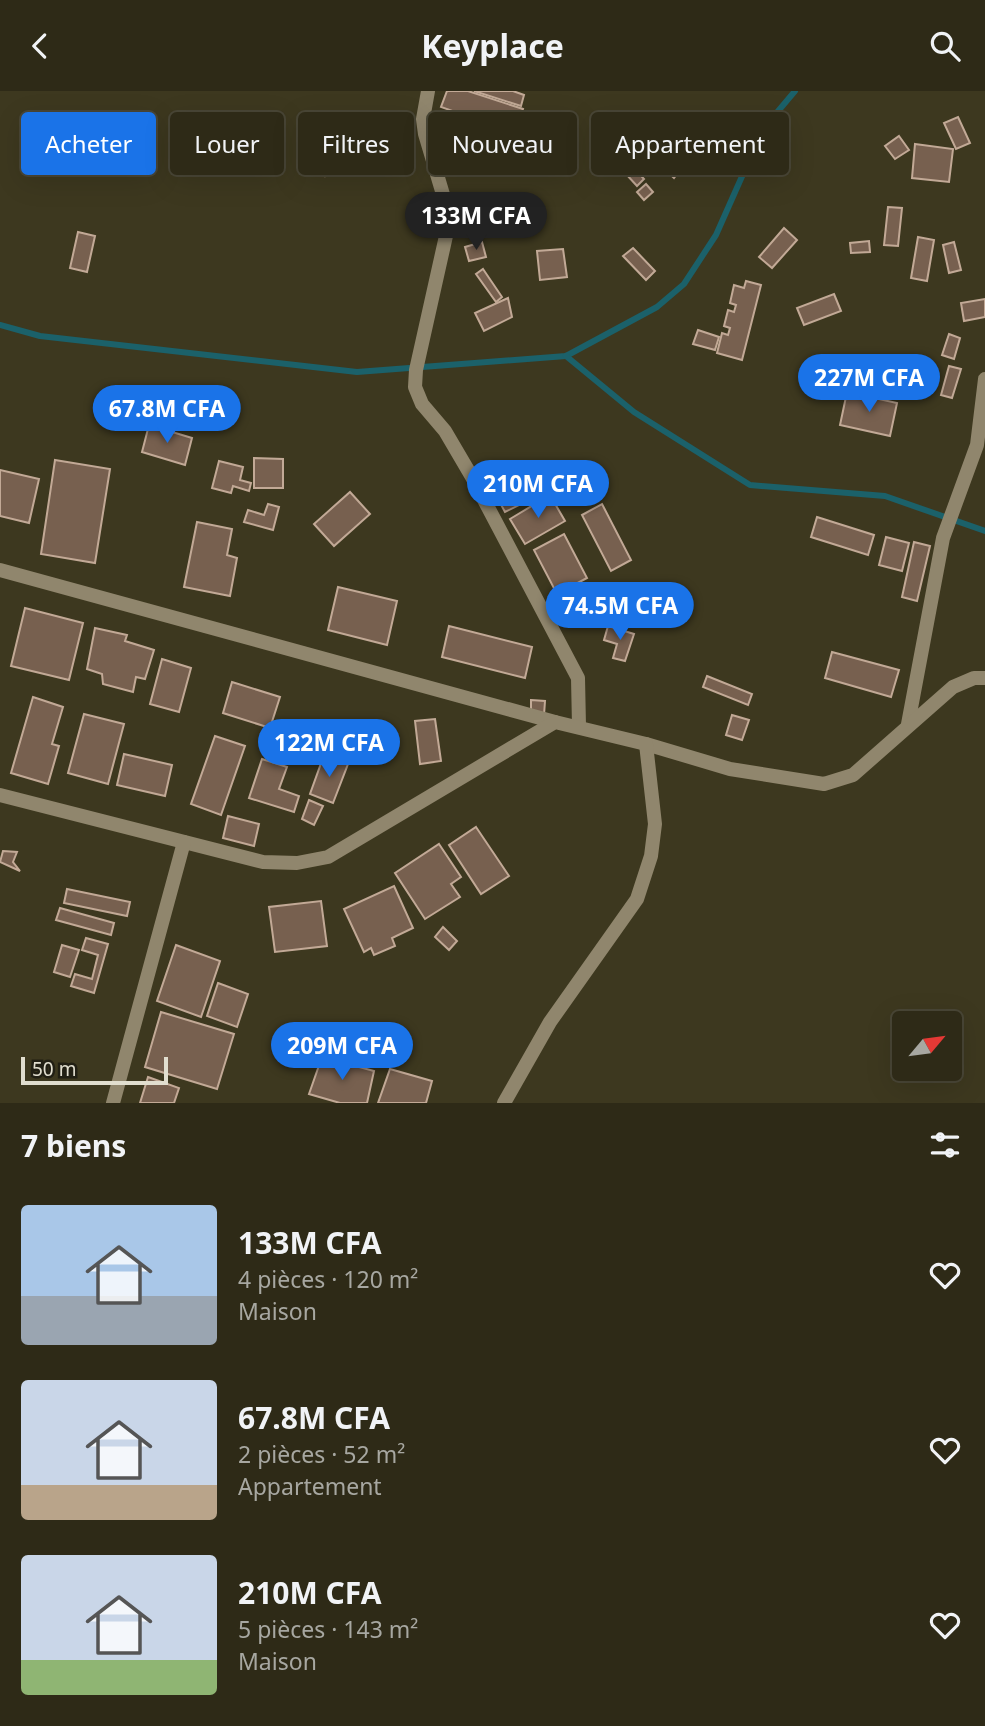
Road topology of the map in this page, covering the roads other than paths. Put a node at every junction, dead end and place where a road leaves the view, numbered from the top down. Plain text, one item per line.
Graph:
1 (428, 91) edge
2 (985, 379) edge
3 (0, 570) edge
4 (985, 678) edge
5 (555, 722) junction
6 (908, 725) junction
7 (579, 726) junction
8 (646, 744) junction
9 (0, 795) edge
10 (184, 842) junction
11 (113, 1103) edge
12 (504, 1103) edge

1 - 7 street
2 - 6 street
3 - 5 street
4 - 6 street
5 - 7 street
5 - 10 street
6 - 8 street
7 - 8 street
8 - 12 street
9 - 10 street
10 - 11 street

